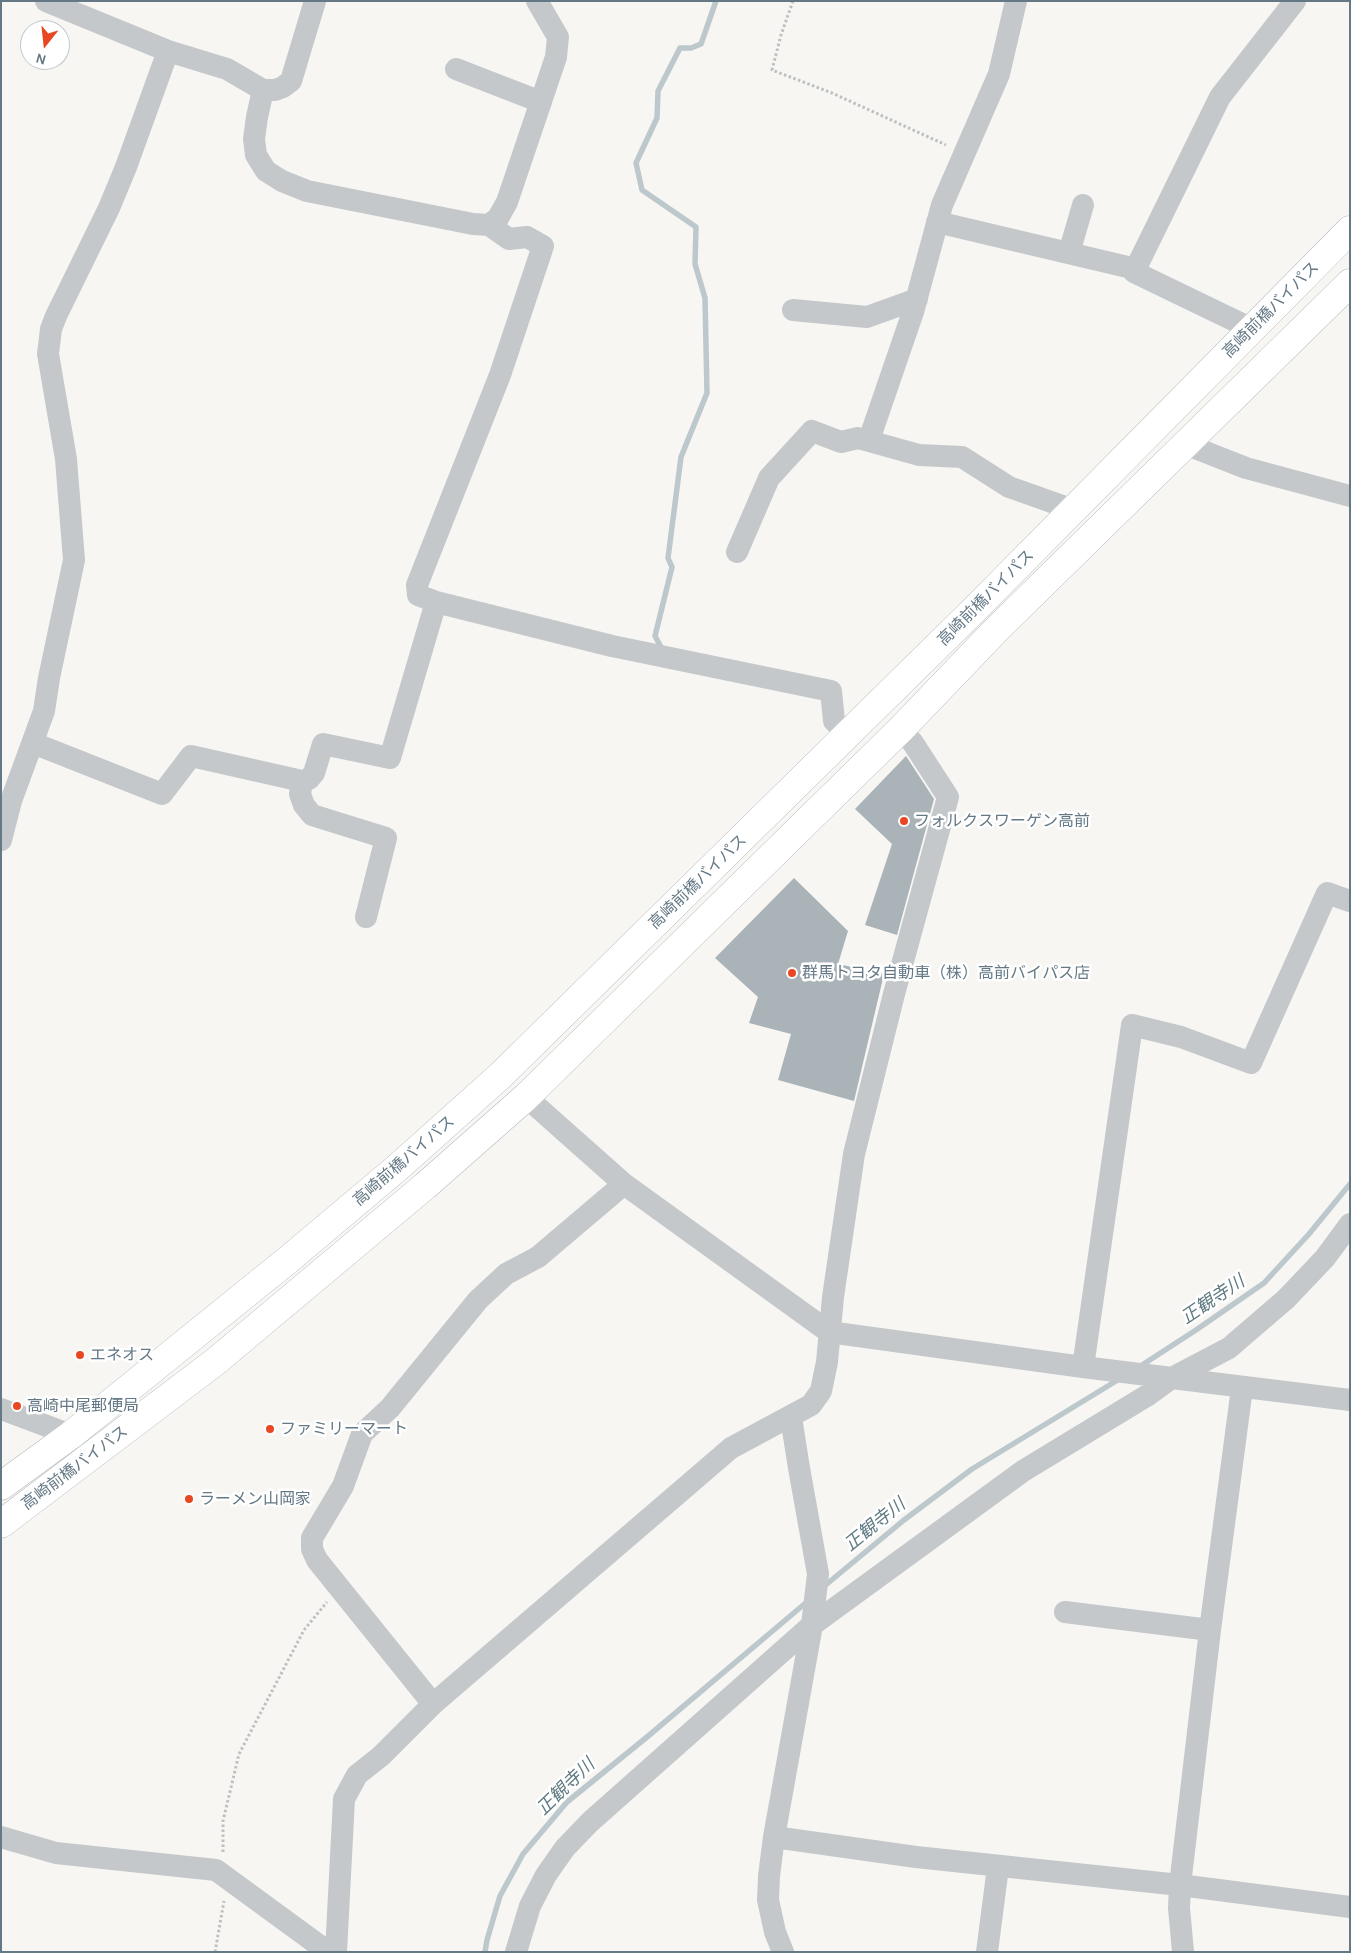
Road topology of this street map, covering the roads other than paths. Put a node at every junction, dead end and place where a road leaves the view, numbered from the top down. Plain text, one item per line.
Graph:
1 (46, 1) edge
2 (315, 1) edge
3 (537, 1) edge
4 (1016, 1) edge
5 (1295, 1) edge
6 (168, 51) junction
7 (456, 69) dead end
8 (263, 90) junction
9 (541, 102) junction
10 (1083, 205) dead end
11 (937, 222) junction
12 (489, 225) junction
13 (1350, 230) edge
14 (1069, 253) junction
15 (1136, 269) junction
16 (1350, 283) edge
17 (917, 299) junction
18 (793, 310) dead end
19 (1252, 329) junction
20 (869, 440) junction
21 (1185, 444) junction
22 (1350, 496) edge
23 (1074, 510) junction
24 (737, 552) dead end
25 (436, 602) junction
26 (901, 729) junction
27 (848, 735) junction
28 (33, 743) junction
29 (302, 780) junction
30 (1, 840) edge
31 (1350, 901) edge
32 (366, 917) dead end
33 (526, 1096) junction
34 (624, 1184) junction
35 (1350, 1224) edge
36 (829, 1332) junction
37 (1229, 1348) junction
38 (1082, 1368) junction
39 (1170, 1378) junction
40 (1214, 1384) junction
41 (1242, 1388) junction
42 (1350, 1400) edge
43 (1, 1409) edge
44 (791, 1417) junction
45 (71, 1435) junction
46 (1, 1486) edge
47 (1, 1524) edge
48 (1066, 1612) dead end
49 (812, 1625) junction
50 (1210, 1630) junction
51 (433, 1704) junction
52 (1, 1837) edge
53 (774, 1837) junction
54 (998, 1866) junction
55 (1180, 1885) junction
56 (1350, 1907) edge
57 (328, 1952) edge
58 (336, 1952) edge
59 (516, 1952) edge
60 (783, 1952) edge
61 (987, 1952) edge
62 (1183, 1952) edge

1 - 6 street
2 - 8 street
3 - 9 street
4 - 11 street
5 - 15 street
6 - 8 street
6 - 28 street
7 - 9 street
8 - 12 street
9 - 12 street
10 - 14 street
11 - 14 street
11 - 17 street
12 - 25 street
13 - 19 highway, 高崎前橋バイパス
14 - 15 street
15 - 19 street
16 - 21 highway, 高崎前橋バイパス
17 - 18 street
17 - 20 street
19 - 23 highway, 高崎前橋バイパス
20 - 23 street
20 - 24 street
21 - 22 street
21 - 26 highway, 高崎前橋バイパス
23 - 27 highway, 高崎前橋バイパス
25 - 27 street
25 - 29 street
26 - 33 highway, 高崎前橋バイパス
26 - 36 street
27 - 45 highway, 高崎前橋バイパス
28 - 29 street
28 - 30 street
29 - 32 street
31 - 38 street
33 - 34 street
33 - 47 highway, 高崎前橋バイパス
34 - 36 street
34 - 51 street
35 - 37 street
36 - 38 street
36 - 44 street
37 - 39 street
37 - 40 street
38 - 39 street
39 - 40 street
39 - 49 street
40 - 41 street
41 - 42 street
41 - 50 street
43 - 45 street
44 - 49 street
44 - 51 street
45 - 46 highway, 高崎前橋バイパス
48 - 50 street
49 - 53 street
49 - 59 street
50 - 55 street
51 - 58 street
52 - 57 street
53 - 54 street
53 - 60 street
54 - 55 street
54 - 61 street
55 - 56 street
55 - 62 street

